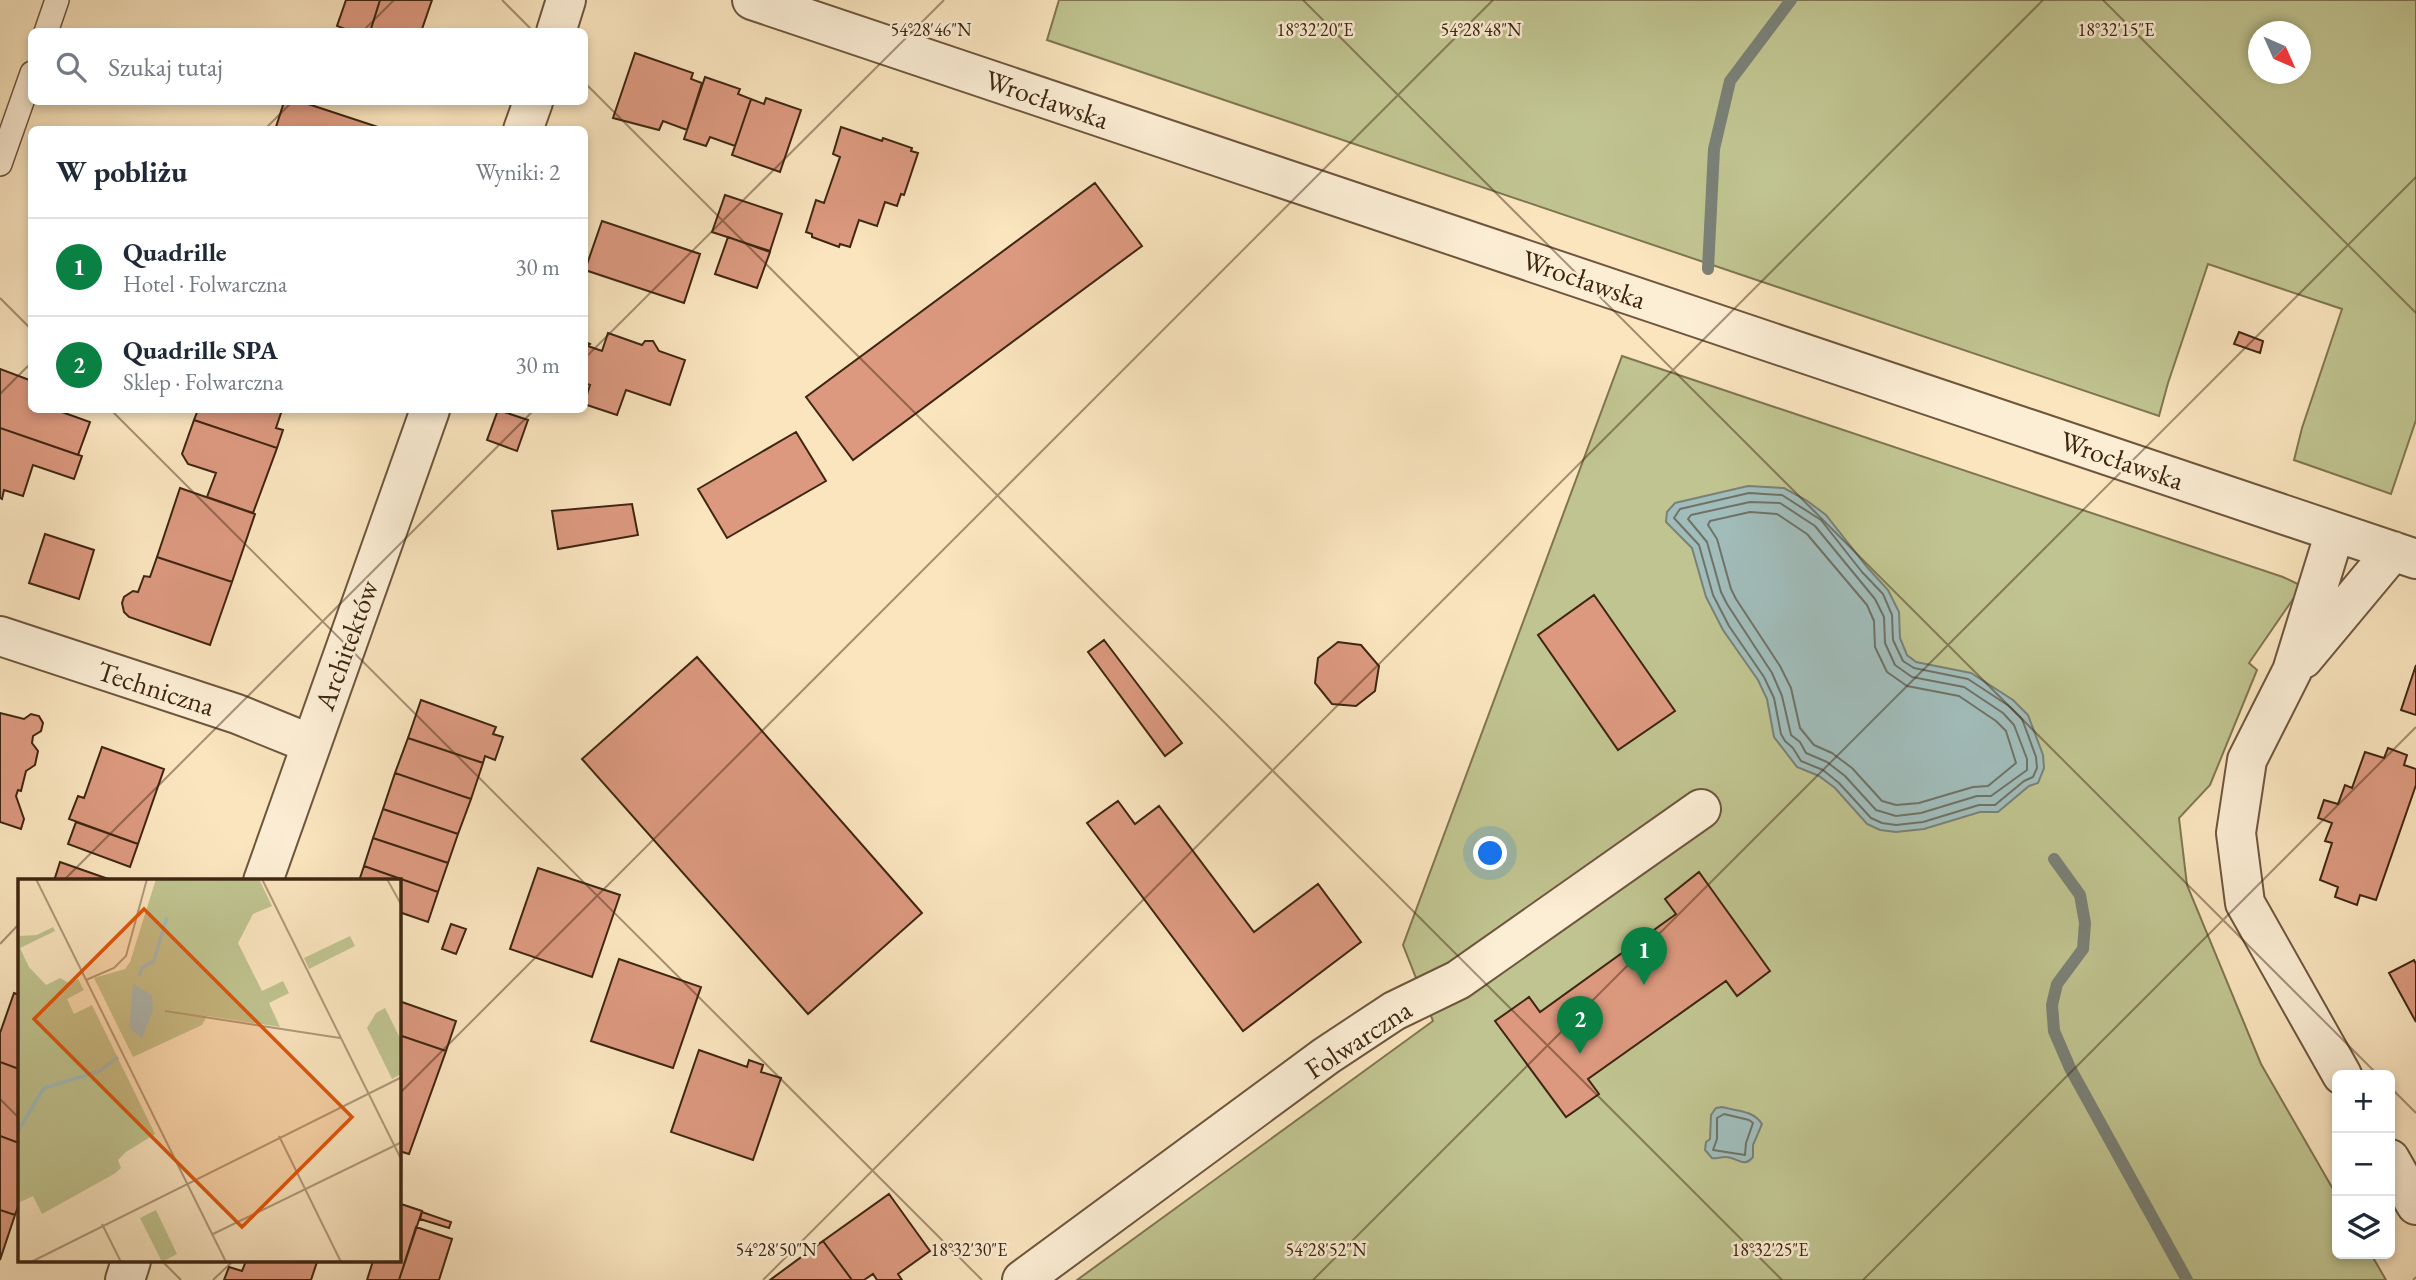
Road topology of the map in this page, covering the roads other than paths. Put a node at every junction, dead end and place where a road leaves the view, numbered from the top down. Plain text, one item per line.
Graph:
1 (57, 0) edge
2 (566, 0) edge
3 (752, 0) edge
4 (47, 28) edge
5 (557, 28) edge
6 (28, 84) edge
7 (532, 105) edge
8 (524, 126) edge
9 (0, 164) edge
10 (429, 413) edge
11 (2335, 532) junction
12 (2404, 555) edge
13 (0, 636) edge
14 (2292, 671) junction
15 (311, 744) junction
16 (1701, 809) dead end
17 (264, 879) edge
18 (2339, 1070) edge
19 (2395, 1168) edge
20 (2416, 1205) edge
21 (131, 1262) edge
22 (125, 1280) edge
23 (1022, 1280) edge

1 - 4 lane
2 - 5 street
3 - 11 street, Wrocławska
6 - 9 lane
7 - 8 street
10 - 15 street, Architektów
11 - 12 street, Wrocławska
11 - 14 street
12 - 14 street
13 - 15 street, Techniczna
14 - 18 street
15 - 17 street, Architektów
16 - 23 street, Folwarczna
19 - 20 street
21 - 22 street

